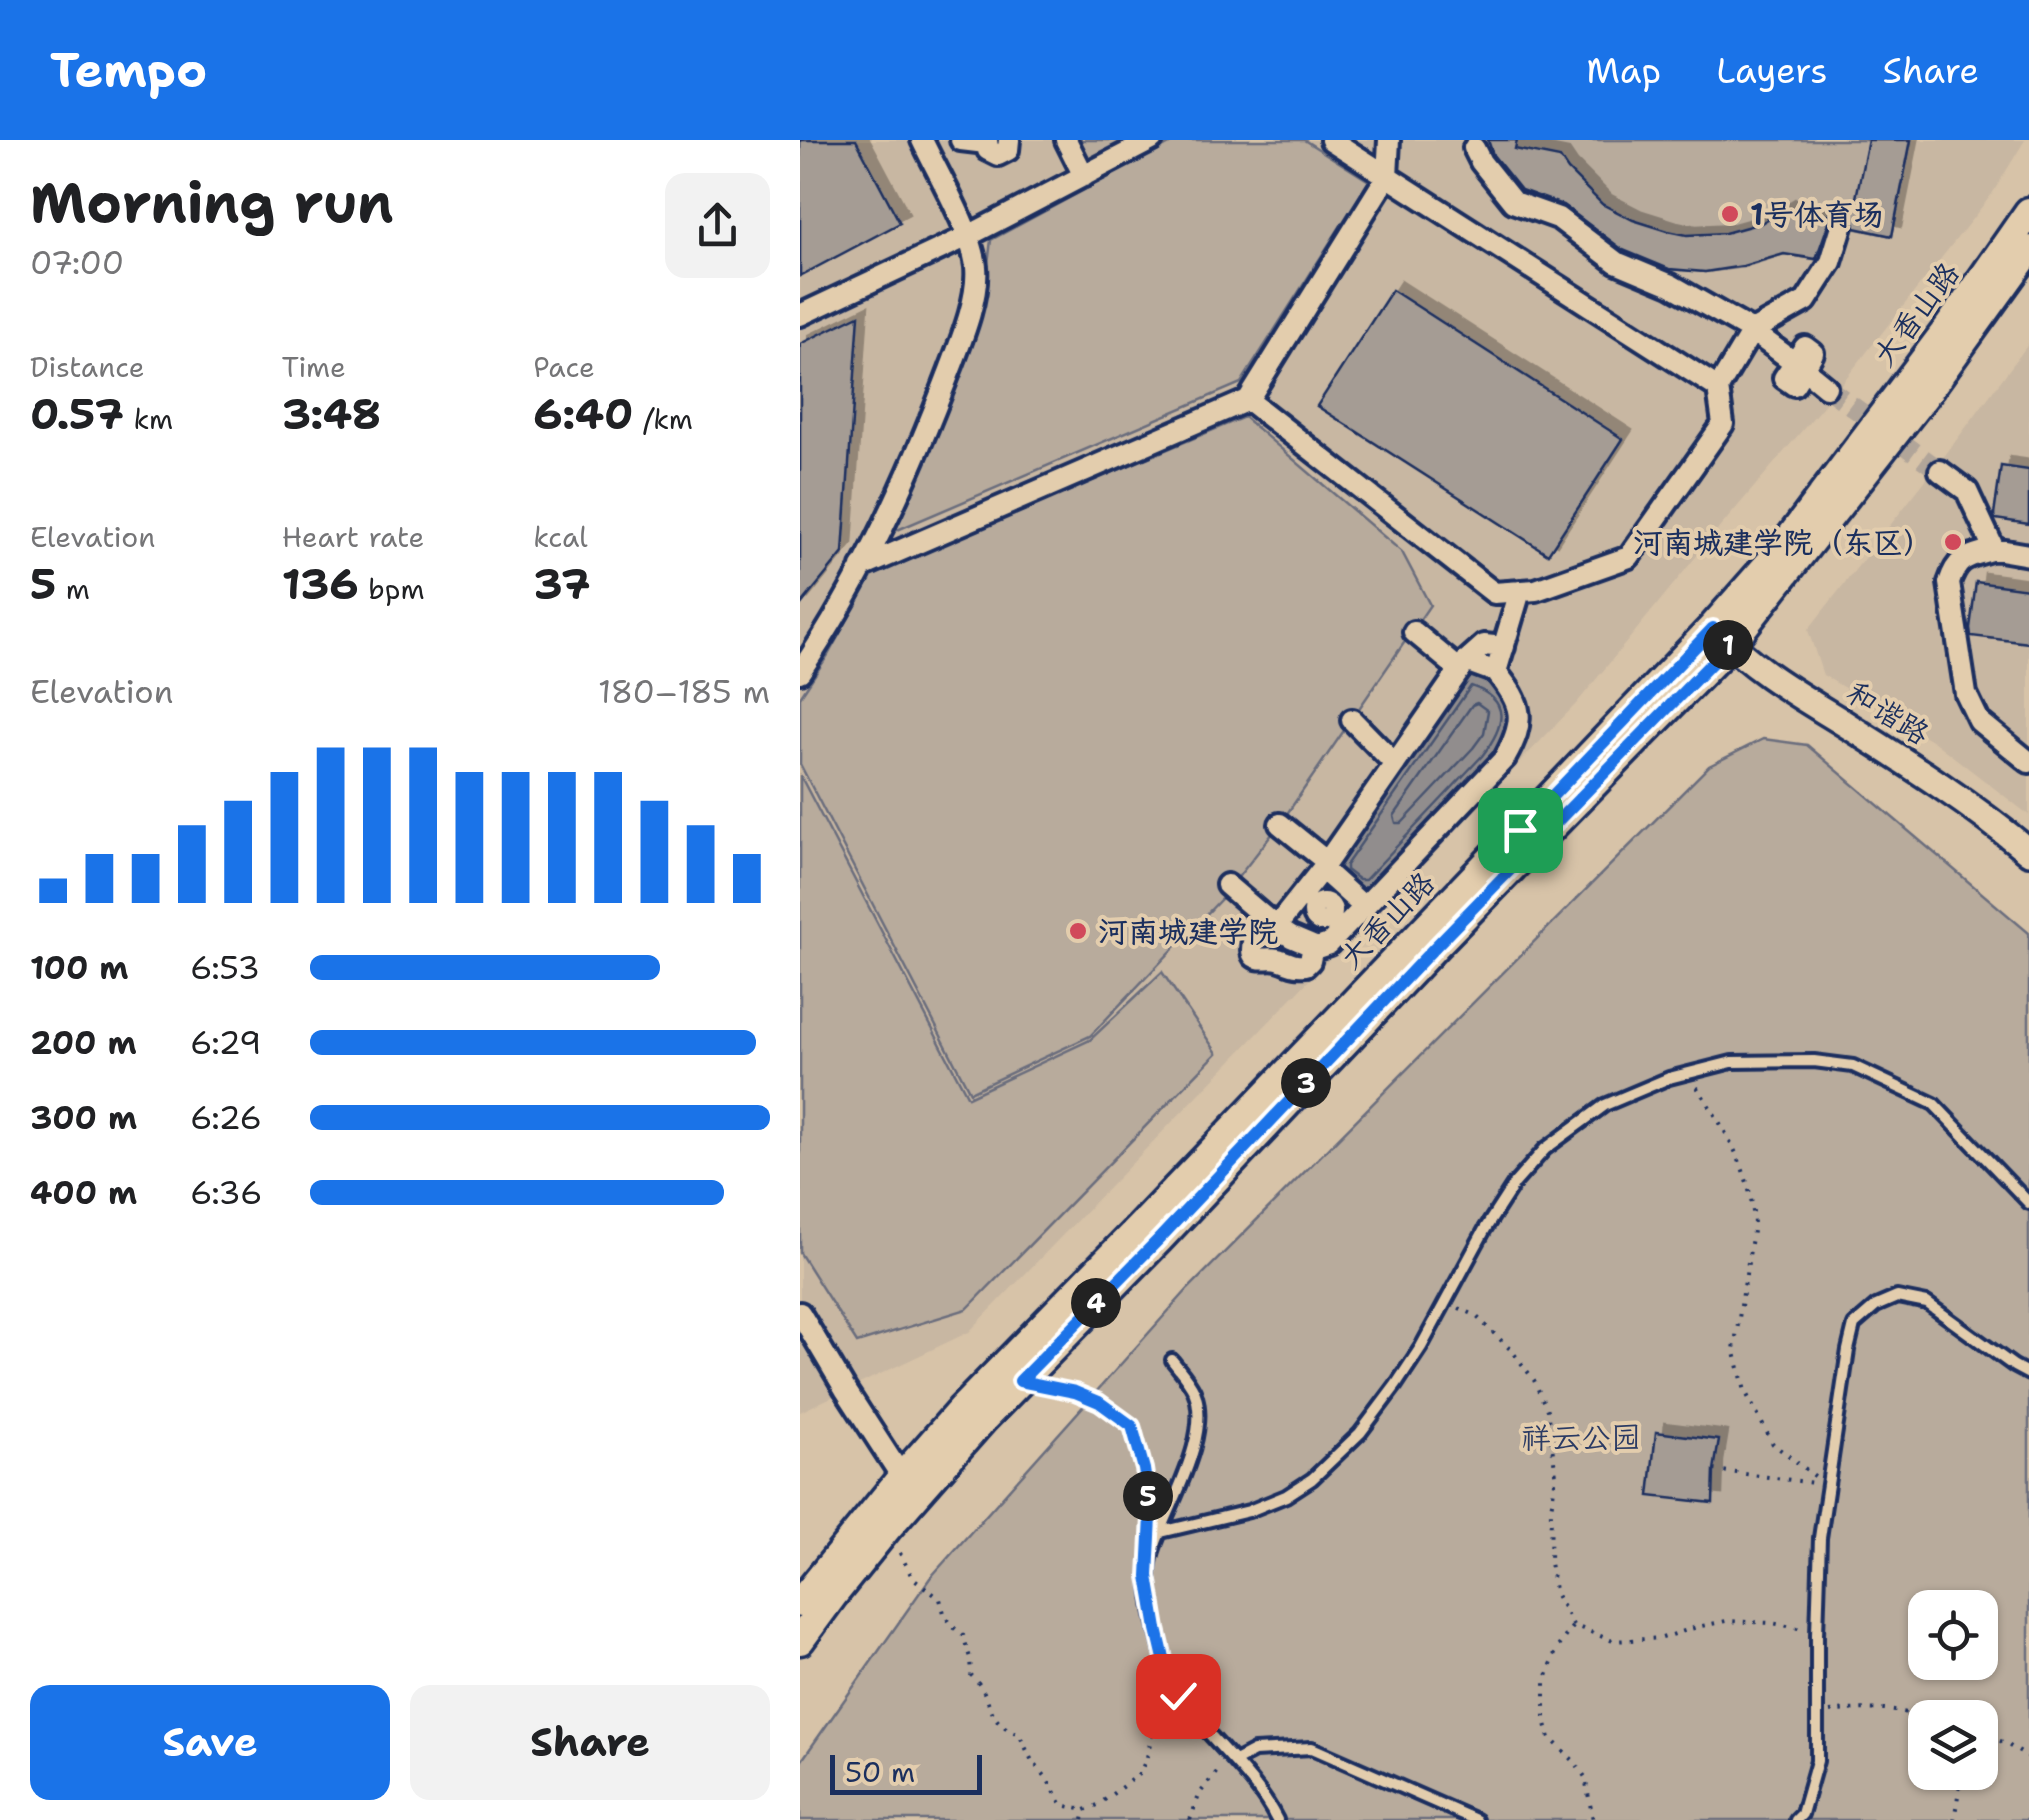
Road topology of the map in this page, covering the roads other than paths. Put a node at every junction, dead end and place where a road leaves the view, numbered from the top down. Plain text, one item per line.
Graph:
1 (922, 140) edge
2 (961, 140) edge
3 (1009, 140) edge
4 (1066, 140) edge
5 (1152, 140) edge
6 (1332, 140) edge
7 (1389, 140) edge
8 (987, 141) edge
9 (1474, 148) dead end
10 (1084, 176) junction
11 (1387, 176) junction
12 (2029, 212) edge
13 (1842, 226) dead end
14 (968, 236) junction
15 (2029, 250) edge
16 (800, 315) edge
17 (1752, 332) junction
18 (1826, 386) tunnel mouth
19 (1718, 388) junction
20 (1248, 400) junction
21 (1940, 470) tunnel mouth
22 (1994, 550) junction
23 (2029, 554) edge
24 (862, 567) junction
25 (1520, 591) junction
26 (1414, 632) dead end
27 (1721, 636) junction
28 (1504, 647) junction
29 (1463, 665) junction
30 (800, 672) edge
31 (1496, 672) junction
32 (1352, 720) dead end
33 (2029, 762) edge
34 (1395, 764) junction
35 (1280, 824) dead end
36 (2029, 852) edge
37 (1324, 866) junction
38 (1227, 885) dead end
39 (1343, 888) junction
40 (1363, 906) junction
41 (1323, 912) junction
42 (1276, 927) junction
43 (1306, 943) junction
44 (2029, 1203) edge
45 (800, 1313) edge
46 (1172, 1360) dead end
47 (2029, 1374) edge
48 (910, 1484) junction
49 (1160, 1532) junction
50 (800, 1603) edge
51 (800, 1640) edge
52 (1235, 1761) junction
53 (1277, 1820) edge
54 (1476, 1820) edge
55 (1796, 1820) edge

1 - 14 street
2 - 8 street
3 - 8 street
4 - 10 street
5 - 10 street
6 - 11 street
7 - 11 street
9 - 17 street
10 - 14 street
11 - 19 street
11 - 20 street
12 - 27 main road, 大香山路
13 - 17 street
14 - 16 street
14 - 24 street
15 - 27 main road, 大香山路
17 - 18 street
17 - 19 street
19 - 25 street
20 - 24 street
20 - 25 street
21 - 22 street
22 - 23 street
22 - 33 street
24 - 30 street
25 - 28 street
26 - 29 street
27 - 36 street, 和谐路
27 - 48 main road, 大香山路
27 - 48 main road, 大香山路
28 - 29 street
28 - 31 street
29 - 31 street
29 - 34 street
31 - 40 street
32 - 34 street
34 - 37 street
35 - 37 street
37 - 39 street
37 - 41 street
38 - 42 street
39 - 40 street
39 - 41 street
40 - 41 street
41 - 42 street
41 - 43 street
42 - 43 street
42 - 43 street
44 - 49 lane
45 - 48 street
46 - 49 lane
47 - 55 lane
48 - 50 main road, 大香山路
48 - 51 main road, 大香山路
49 - 52 lane
52 - 53 lane
52 - 54 lane

